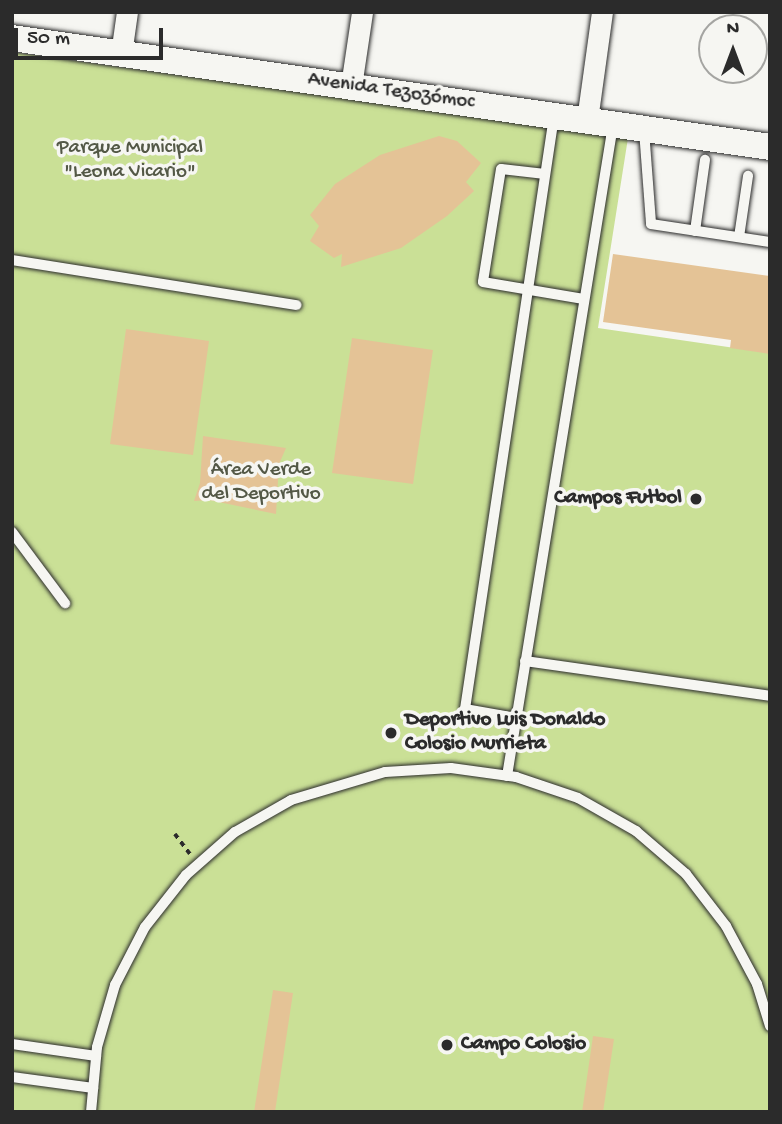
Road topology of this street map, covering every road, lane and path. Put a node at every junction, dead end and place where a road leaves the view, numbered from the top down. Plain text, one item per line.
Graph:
1 (127, 12) edge
2 (362, 12) edge
3 (603, 12) edge
4 (13, 42) edge
5 (121, 54) junction
6 (351, 86) junction
7 (554, 116) junction
8 (587, 120) junction
9 (613, 124) junction
10 (644, 128) junction
11 (770, 147) edge
12 (705, 160) dead end
13 (545, 174) junction
14 (748, 176) dead end
15 (695, 231) junction
16 (739, 237) junction
17 (770, 242) edge
18 (12, 260) edge
19 (528, 290) junction
20 (584, 299) junction
21 (296, 305) dead end
22 (12, 531) edge
23 (65, 603) dead end
24 (525, 662) junction
25 (770, 696) edge
26 (516, 718) junction
27 (507, 776) junction
28 (174, 834) dead end
29 (198, 864) junction
30 (770, 1026) edge
31 (12, 1044) edge
32 (96, 1056) junction
33 (12, 1077) edge
34 (93, 1088) junction
35 (91, 1112) edge

1 - 5 street
2 - 6 street
3 - 8 street
4 - 5 street, Avenida Tezozómoc
5 - 6 street, Avenida Tezozómoc
6 - 7 street, Avenida Tezozómoc
7 - 8 street, Avenida Tezozómoc
7 - 13 lane
8 - 9 street, Avenida Tezozómoc
9 - 10 street, Avenida Tezozómoc
9 - 20 lane
10 - 11 street, Avenida Tezozómoc
10 - 15 lane
12 - 15 lane
13 - 19 lane
13 - 19 lane
14 - 16 lane
15 - 16 lane
16 - 17 lane
18 - 21 lane
19 - 20 lane
19 - 26 lane
20 - 24 lane
22 - 23 lane
24 - 25 lane
24 - 26 lane
26 - 27 lane
27 - 29 lane
27 - 30 lane
28 - 29 path
29 - 32 lane
31 - 32 lane
32 - 34 lane
33 - 34 lane
34 - 35 lane

